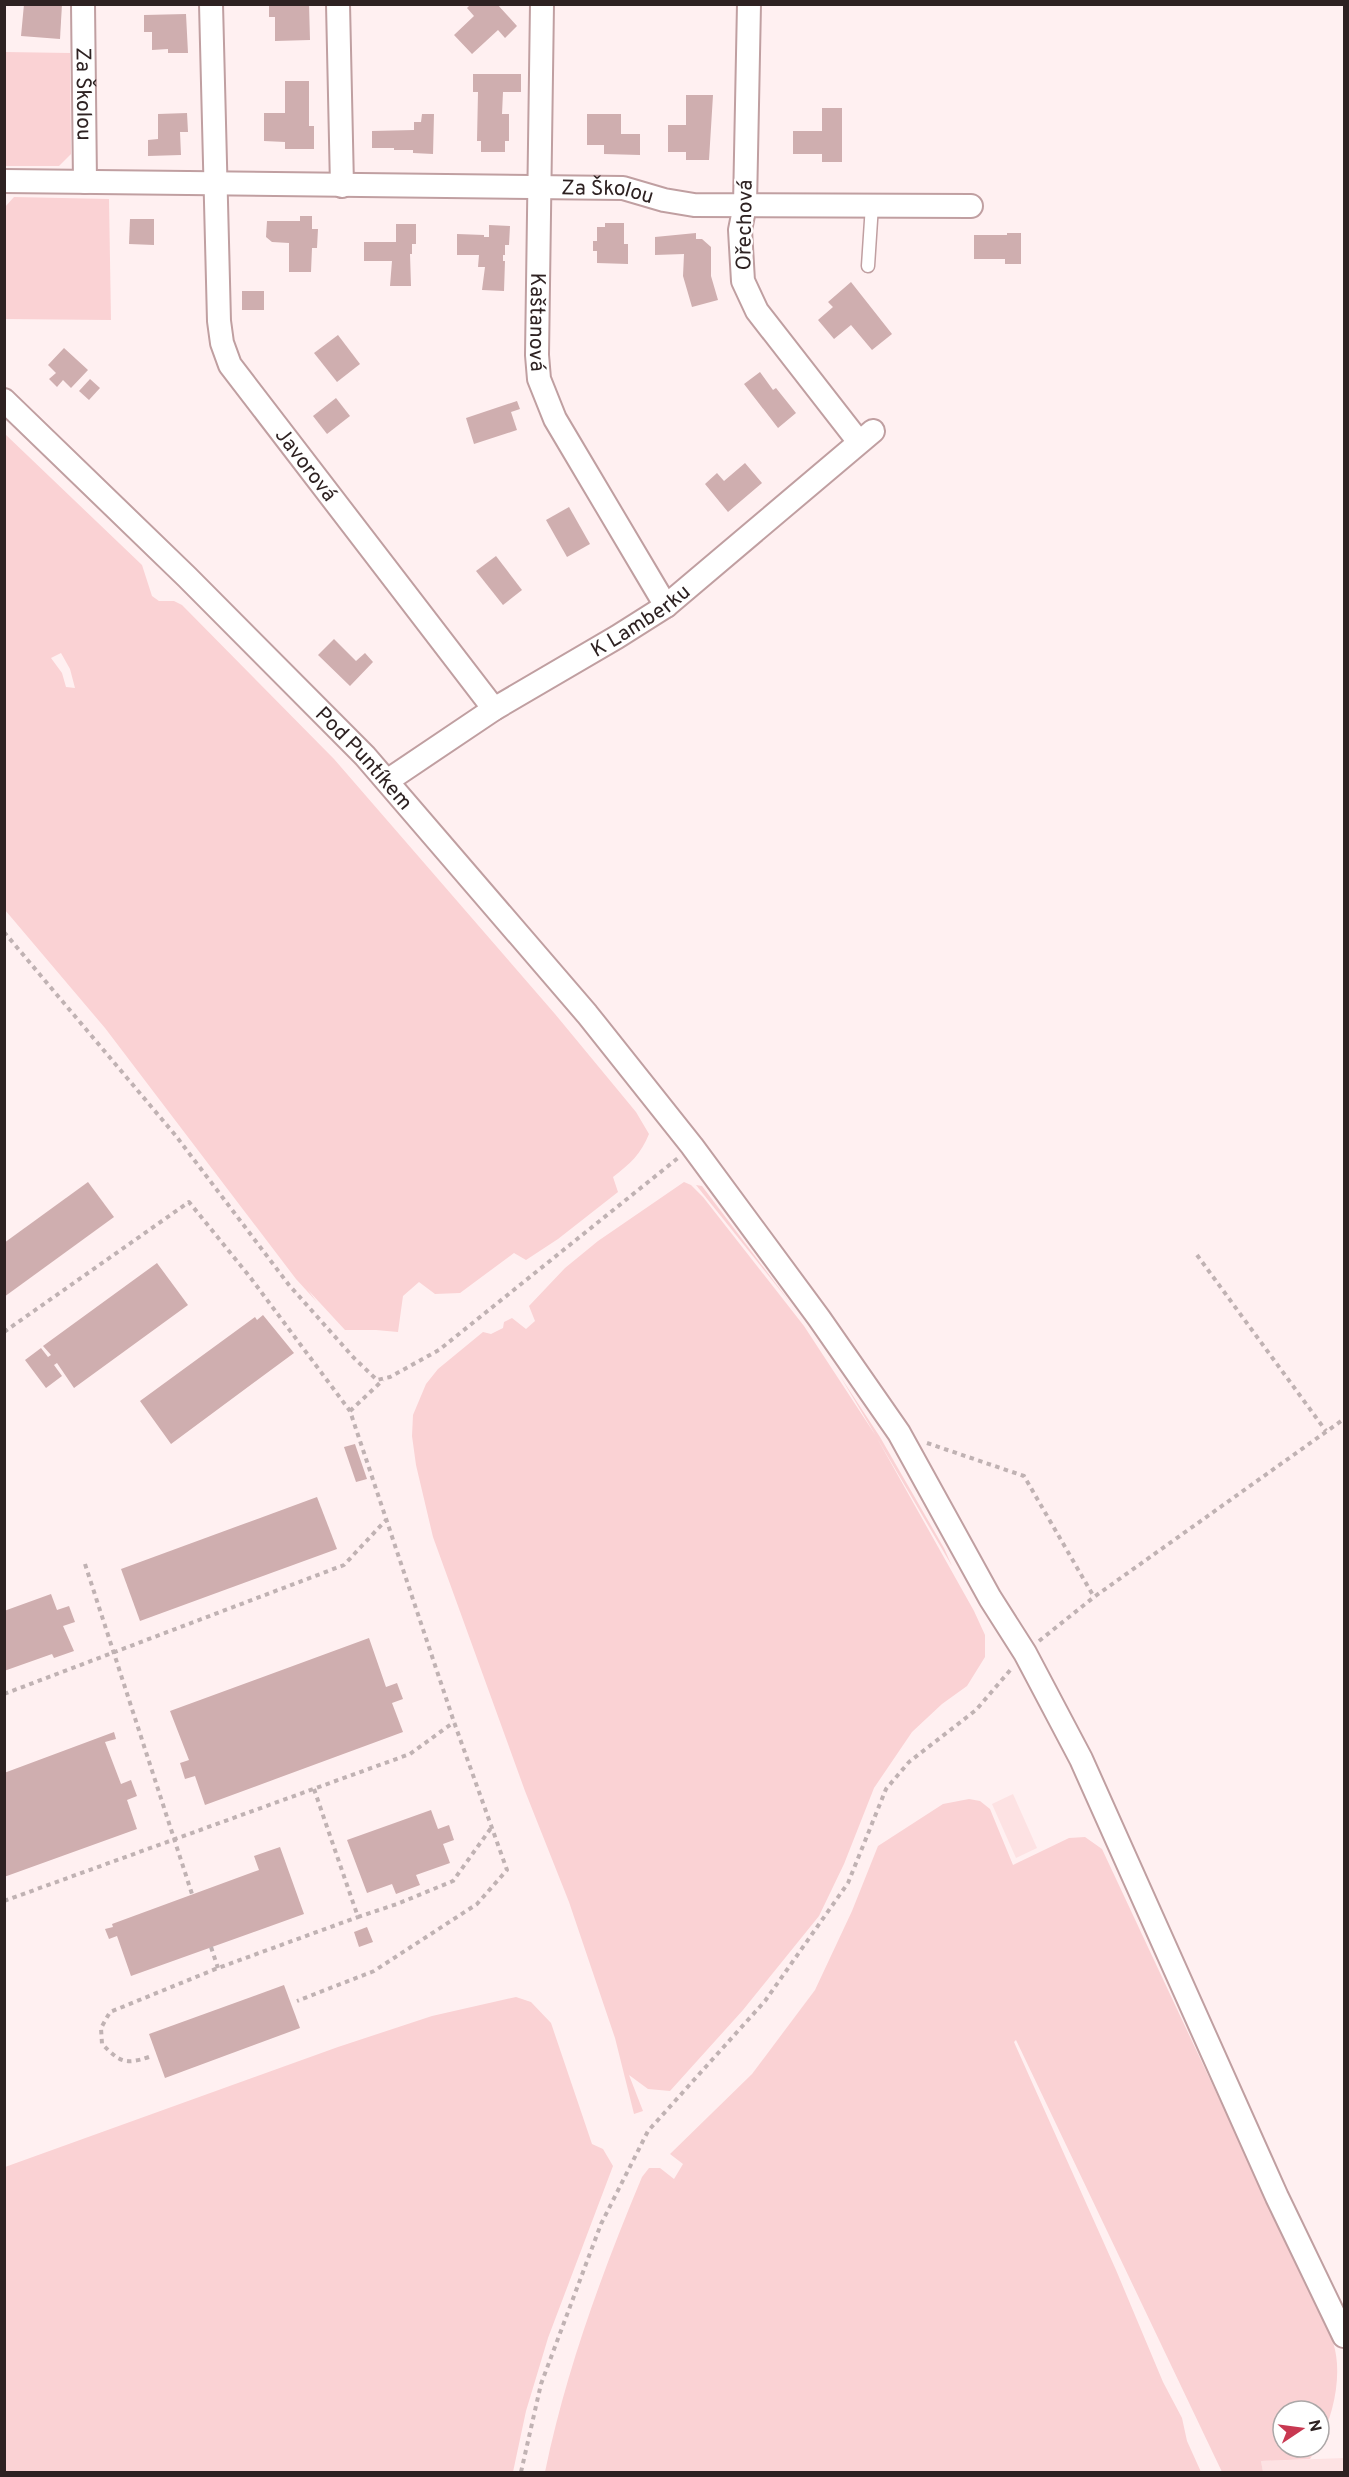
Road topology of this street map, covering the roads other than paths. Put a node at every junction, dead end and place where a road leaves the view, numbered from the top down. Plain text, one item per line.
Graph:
1 (83, 4) edge
2 (211, 4) edge
3 (338, 4) edge
4 (542, 4) edge
5 (748, 4) edge
6 (4, 181) edge
7 (85, 182) junction
8 (215, 184) junction
9 (342, 186) junction
10 (539, 189) junction
11 (745, 205) junction
12 (872, 205) junction
13 (971, 206) dead end
14 (868, 266) dead end
15 (5, 401) edge
16 (866, 437) joint
17 (666, 606) junction
18 (494, 709) junction
19 (387, 782) junction
20 (1344, 2336) edge

1 - 7 street, Za Školou
2 - 8 street
3 - 9 street
4 - 10 street, Kaštanová
5 - 11 street, Ořechová
6 - 7 street, Za Školou
7 - 8 street, Za Školou
8 - 9 street, Za Školou
8 - 18 street, Javorová
9 - 10 street, Za Školou
10 - 11 street, Za Školou
10 - 17 street, Kaštanová
11 - 12 street, Za Školou
11 - 16 street, Ořechová
12 - 13 street, Za Školou
12 - 14 lane
15 - 19 street, Pod Puntíkem
16 - 17 street, K Lamberku
17 - 18 street, K Lamberku
18 - 19 street, K Lamberku
19 - 20 street, Pod Puntíkem

